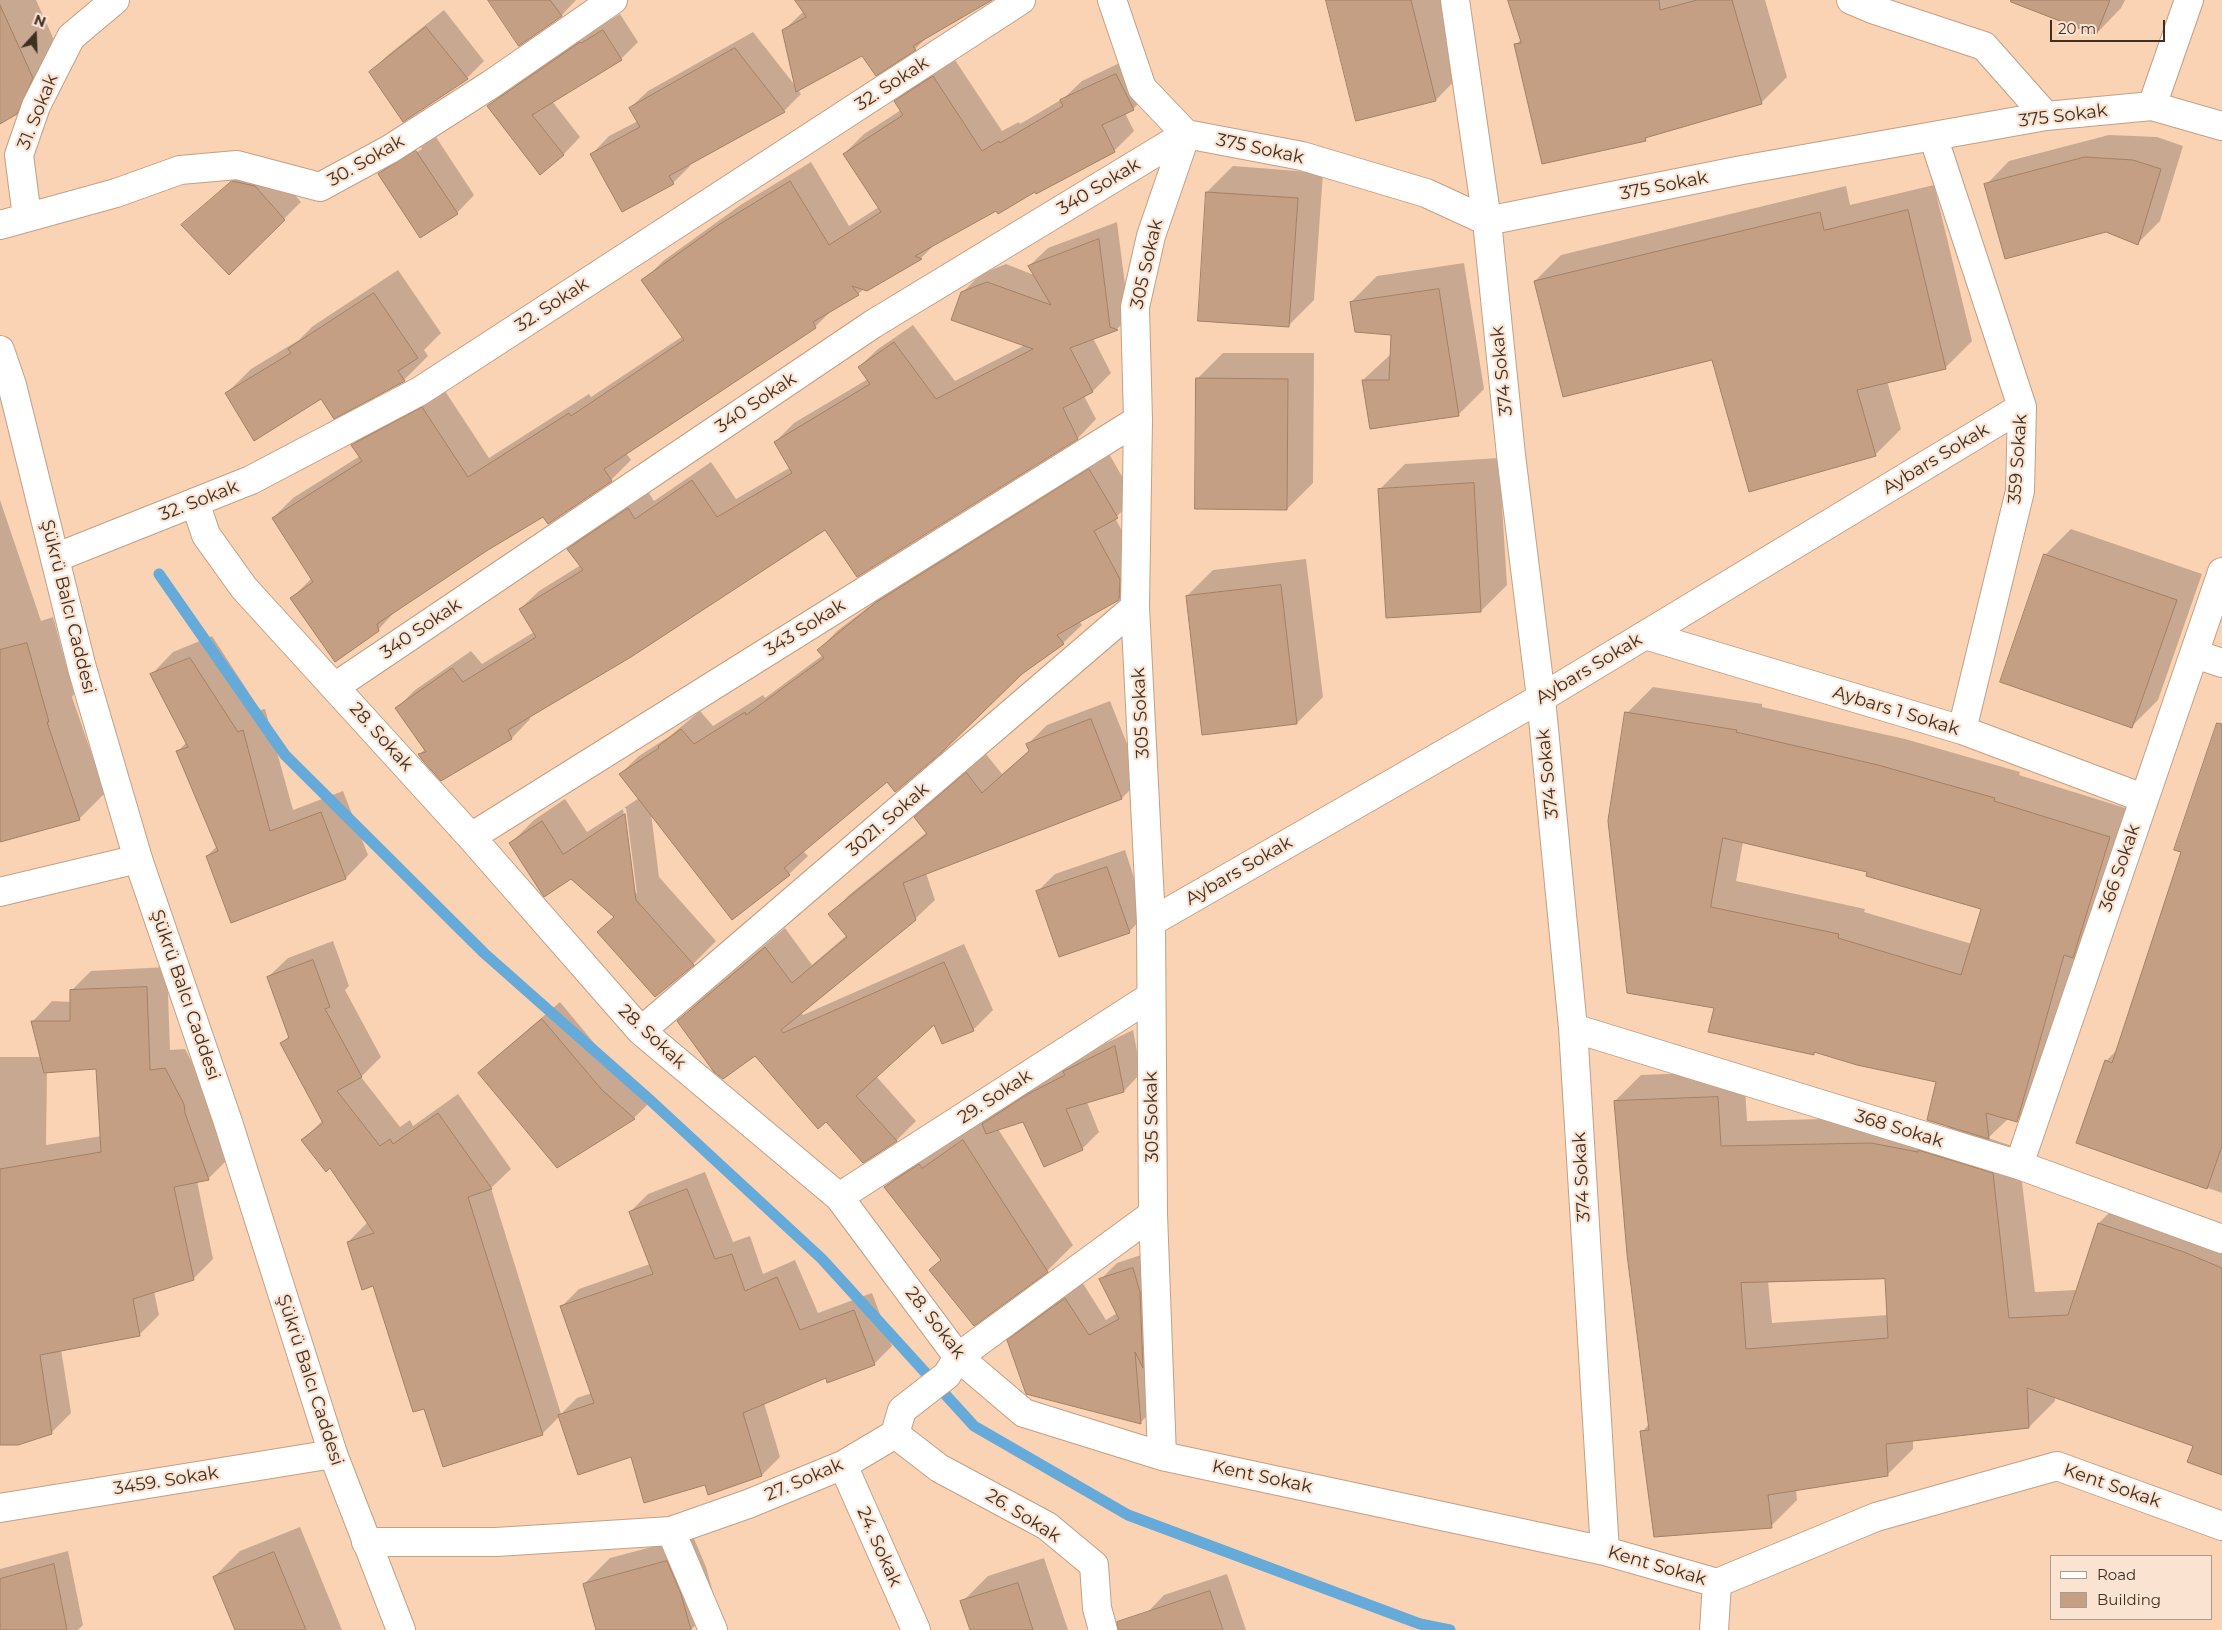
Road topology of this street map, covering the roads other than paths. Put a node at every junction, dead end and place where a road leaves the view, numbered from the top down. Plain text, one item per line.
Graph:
1 (115, 0) edge
2 (613, 0) edge
3 (1021, 0) edge
4 (1112, 0) edge
5 (1455, 0) edge
6 (1851, 0) edge
7 (2189, 0) edge
8 (2152, 106) junction
9 (2046, 116) junction
10 (2222, 126) edge
11 (1186, 134) junction
12 (1933, 136) junction
13 (27, 218) junction
14 (1487, 221) junction
15 (0, 225) edge
16 (0, 350) edge
17 (2022, 407) junction
18 (1138, 420) junction
19 (195, 502) junction
20 (55, 558) junction
21 (2222, 572) edge
22 (1136, 607) junction
23 (1645, 635) junction
24 (2194, 654) junction
25 (2222, 663) edge
26 (336, 686) junction
27 (1540, 698) junction
28 (1962, 730) junction
29 (2143, 798) junction
30 (471, 837) junction
31 (138, 859) junction
32 (0, 892) edge
33 (1151, 922) junction
34 (1150, 997) junction
35 (1573, 1028) junction
36 (641, 1031) junction
37 (2019, 1165) junction
38 (839, 1197) junction
39 (1153, 1214) junction
40 (2222, 1239) edge
41 (952, 1366) junction
42 (899, 1422) junction
43 (333, 1454) junction
44 (1162, 1456) junction
45 (843, 1465) junction
46 (0, 1508) edge
47 (2222, 1526) edge
48 (670, 1531) junction
49 (366, 1542) junction
50 (1605, 1551) junction
51 (1717, 1583) junction
52 (1714, 1626) edge
53 (401, 1630) edge
54 (713, 1630) edge
55 (916, 1630) edge
56 (1103, 1630) edge

1 - 13 street, 31. Sokak
2 - 13 street, 30. Sokak
3 - 19 street, 32. Sokak
4 - 11 street
5 - 14 street, 374 Sokak
6 - 9 street
7 - 8 street
8 - 9 street, 375 Sokak
8 - 10 street
9 - 12 street, 375 Sokak
11 - 14 street, 375 Sokak
11 - 18 street, 305 Sokak
11 - 26 street, 340 Sokak
12 - 14 street, 375 Sokak
12 - 17 street, 359 Sokak
13 - 15 street, 30. Sokak
14 - 27 street, 374 Sokak
16 - 20 street, Şükrü Balcı Caddesi
17 - 23 street, Aybars Sokak
17 - 28 street, 359 Sokak
18 - 22 street, 305 Sokak
18 - 30 street, 343 Sokak
19 - 20 street, 32. Sokak
19 - 26 street, 28. Sokak
20 - 31 street, Şükrü Balcı Caddesi
21 - 24 street, 366 Sokak
22 - 33 street, 305 Sokak
22 - 36 street, 3021. Sokak
23 - 27 street, Aybars Sokak
23 - 28 street, Aybars 1 Sokak
24 - 25 street
24 - 29 street, 366 Sokak
26 - 30 street, 28. Sokak
27 - 33 street, Aybars Sokak
27 - 35 street, 374 Sokak
28 - 29 street, Aybars 1 Sokak
29 - 37 street, 366 Sokak
30 - 36 street, 28. Sokak
31 - 32 street
31 - 43 street, Şükrü Balcı Caddesi
33 - 34 street, 305 Sokak
34 - 38 street, 29. Sokak
34 - 39 street, 305 Sokak
35 - 37 street, 368 Sokak
35 - 50 street, 374 Sokak
36 - 38 street, 28. Sokak
37 - 40 street, 368 Sokak
38 - 41 street, 28. Sokak
39 - 41 street, 27. Sokak
39 - 44 street, 305 Sokak
41 - 42 street, 27. Sokak
41 - 44 street, 28. Sokak
42 - 45 street, 27. Sokak
42 - 56 street, 26. Sokak
43 - 46 street, 3459. Sokak
43 - 49 street, Şükrü Balcı Caddesi
44 - 50 street, Kent Sokak
45 - 48 street, 27. Sokak
45 - 55 street, 24. Sokak
47 - 51 street, Kent Sokak
48 - 49 street, 27. Sokak
48 - 54 street
49 - 53 street, Şükrü Balcı Caddesi
50 - 51 street, Kent Sokak
51 - 52 street

